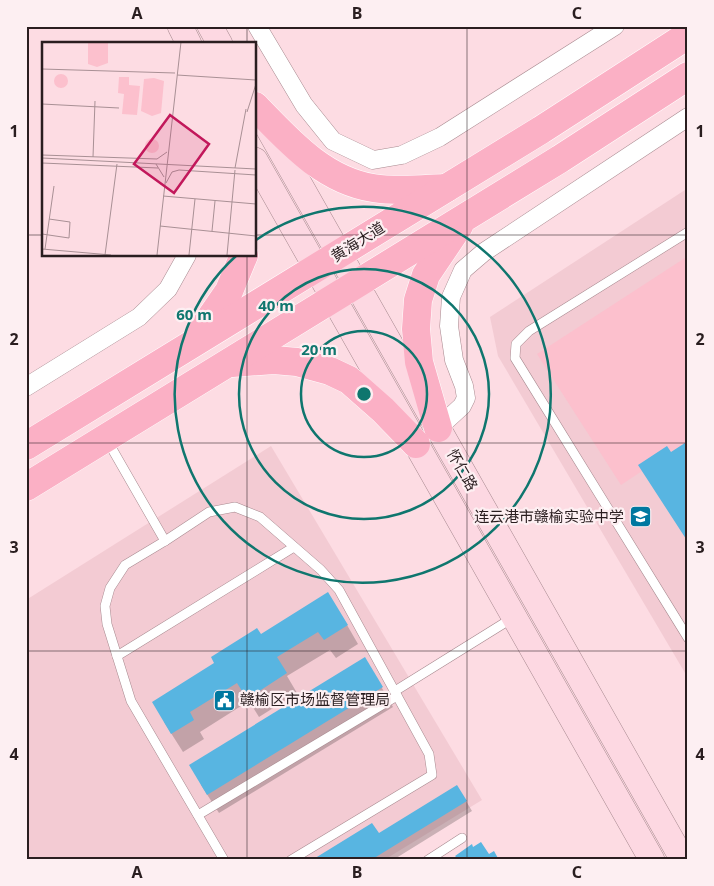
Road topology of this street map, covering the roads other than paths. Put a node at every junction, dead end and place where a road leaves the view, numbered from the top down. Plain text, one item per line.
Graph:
1 (210, 26) edge
2 (257, 26) edge
3 (615, 26) edge
4 (688, 35) edge
5 (219, 42) edge
6 (688, 76) edge
7 (256, 107) edge
8 (256, 108) edge
9 (688, 117) edge
10 (256, 162) edge
11 (447, 188) junction
12 (463, 219) junction
13 (688, 232) edge
14 (339, 254) junction
15 (186, 256) edge
16 (244, 256) edge
17 (316, 268) junction
18 (356, 284) junction
19 (333, 298) junction
20 (193, 344) junction
21 (228, 363) junction
22 (26, 387) edge
23 (438, 428) junction
24 (106, 438) junction
25 (416, 444) junction
26 (26, 446) edge
27 (26, 487) edge
28 (165, 542) junction
29 (294, 547) junction
30 (514, 617) junction
31 (688, 638) edge
32 (117, 656) junction
33 (396, 693) junction
34 (198, 815) junction
35 (462, 838) dead end
36 (224, 860) edge
37 (291, 860) edge
38 (428, 860) edge
39 (652, 860) edge
40 (683, 860) edge

1 - 5 main road
2 - 3 street
4 - 11 main road, 黄海大道
6 - 12 main road
7 - 11 main road
8 - 14 main road, 怀仁路
9 - 23 street
10 - 17 main road, 怀仁路
11 - 14 main road, 黄海大道
12 - 18 main road
12 - 23 main road
13 - 31 lane
14 - 17 main road, 黄海大道
14 - 18 main road, 怀仁路
15 - 22 street
16 - 20 main road
17 - 19 main road, 怀仁路
17 - 20 main road, 黄海大道
18 - 19 main road
18 - 23 main road, 怀仁路
19 - 21 main road
19 - 25 main road, 怀仁路
20 - 26 main road, 黄海大道
21 - 24 main road
21 - 25 main road
23 - 40 main road, 怀仁路
24 - 27 main road
24 - 28 lane
25 - 30 main road, 怀仁路
28 - 29 lane
28 - 32 lane
29 - 32 lane
29 - 33 lane
30 - 33 lane
30 - 39 main road, 怀仁路
32 - 34 lane
33 - 34 lane
33 - 37 lane
34 - 36 lane
35 - 38 lane

